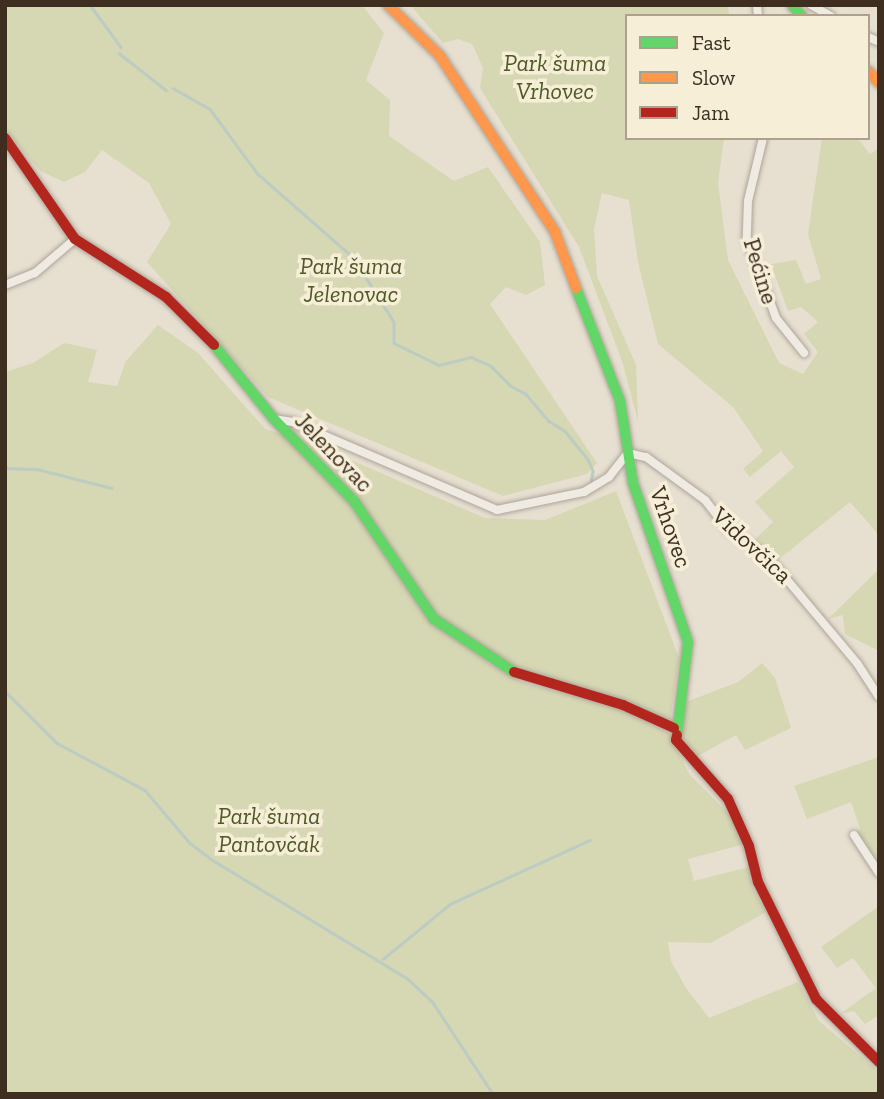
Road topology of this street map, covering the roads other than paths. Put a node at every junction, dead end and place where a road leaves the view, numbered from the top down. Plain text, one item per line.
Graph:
1 (388, 5) edge
2 (811, 5) edge
3 (827, 14) edge
4 (5, 138) edge
5 (762, 140) edge
6 (75, 239) junction
7 (5, 285) edge
8 (804, 353) dead end
9 (274, 419) junction
10 (628, 453) junction
11 (879, 698) edge
12 (674, 728) junction
13 (854, 835) dead end
14 (879, 873) edge
15 (879, 1062) edge

1 - 10 street, Vrhovec
2 - 3 street
4 - 6 street, Jelenovac
5 - 8 street, Pećine
6 - 7 street
6 - 9 street, Jelenovac
9 - 10 street
9 - 12 street, Jelenovac
10 - 11 street, Vidovčica
10 - 12 street, Vrhovec
12 - 15 street
13 - 14 street

